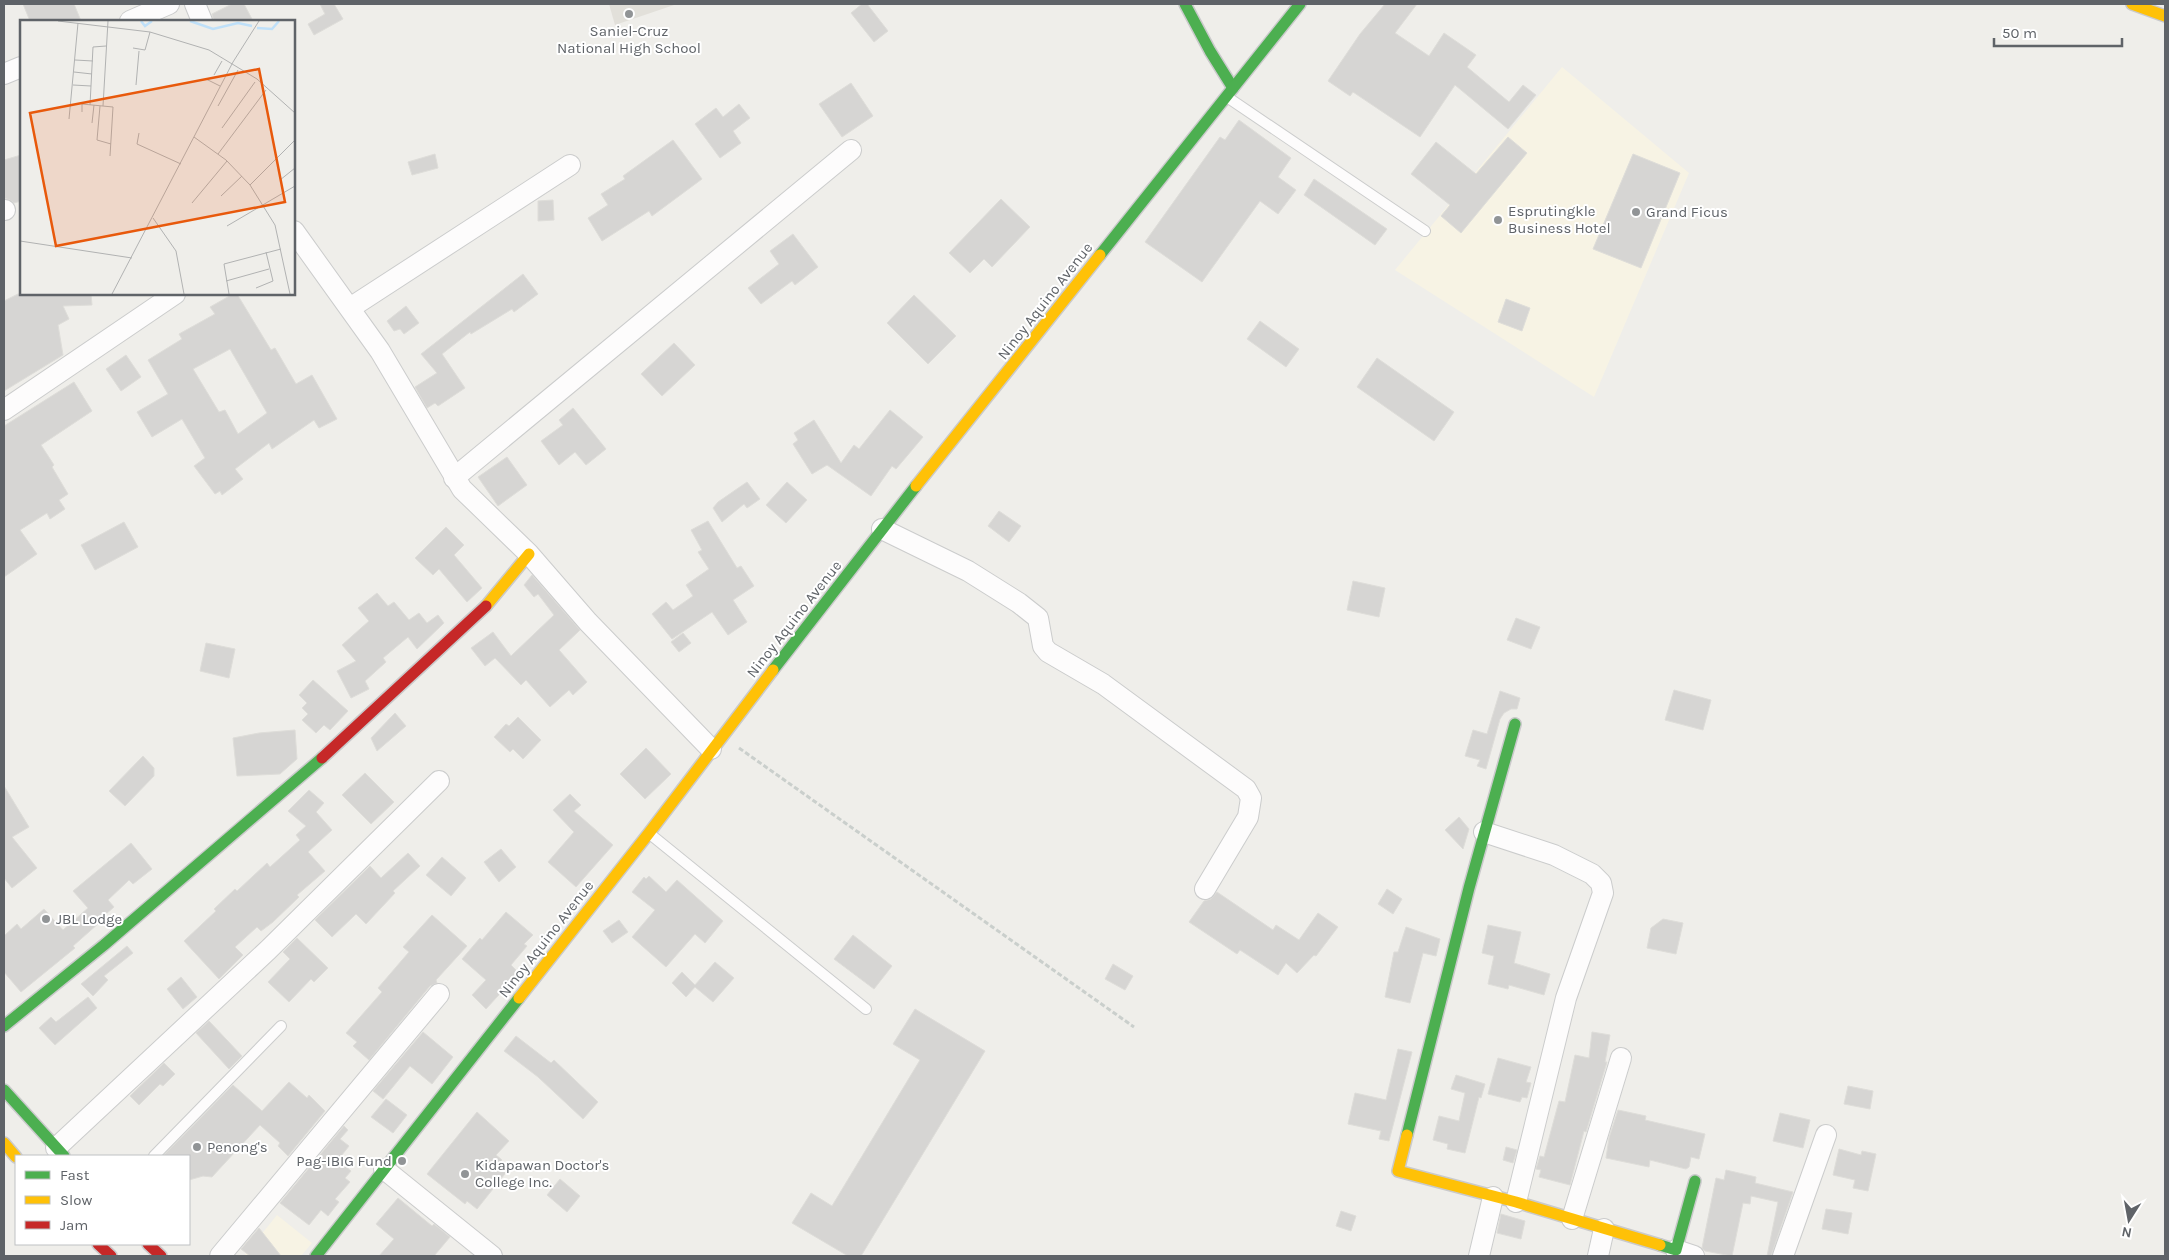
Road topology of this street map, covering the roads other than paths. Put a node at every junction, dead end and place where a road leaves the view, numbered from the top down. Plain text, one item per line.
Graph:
1 (169, 4) edge
2 (195, 4) edge
3 (1185, 4) edge
4 (1300, 4) edge
5 (2132, 4) edge
6 (2165, 16) edge
7 (132, 20) edge
8 (202, 20) edge
9 (20, 67) edge
10 (4, 74) edge
11 (1230, 92) junction
12 (851, 150) dead end
13 (570, 165) dead end
14 (1425, 231) dead end
15 (295, 232) edge
16 (174, 295) edge
17 (350, 308) junction
18 (4, 410) edge
19 (454, 478) junction
20 (882, 529) junction
21 (529, 554) junction
22 (1515, 724) dead end
23 (716, 743) junction
24 (439, 781) dead end
25 (1484, 832) junction
26 (650, 833) junction
27 (1205, 888) dead end
28 (439, 994) dead end
29 (866, 1010) dead end
30 (4, 1026) edge
31 (281, 1026) dead end
32 (1621, 1058) dead end
33 (4, 1090) edge
34 (8, 1105) edge
35 (1826, 1135) dead end
36 (4, 1143) edge
37 (60, 1152) edge
38 (155, 1155) edge
39 (15, 1156) edge
40 (384, 1169) junction
41 (1695, 1181) dead end
42 (1493, 1197) junction
43 (1516, 1202) junction
44 (1572, 1219) junction
45 (1604, 1229) junction
46 (99, 1245) edge
47 (149, 1245) edge
48 (1685, 1253) edge
49 (111, 1256) edge
50 (161, 1256) edge
51 (220, 1256) edge
52 (316, 1256) edge
53 (492, 1256) edge
54 (1478, 1256) edge
55 (1598, 1256) edge
56 (1783, 1256) edge

1 - 7 street
2 - 8 street
3 - 11 main road
4 - 11 main road, Ninoy Aquino Avenue
5 - 6 main road
9 - 10 street
11 - 14 lane
11 - 20 main road, Ninoy Aquino Avenue
12 - 19 street
13 - 17 street
15 - 17 street
16 - 18 street
17 - 19 street
19 - 21 street
20 - 23 main road, Ninoy Aquino Avenue
20 - 27 street
21 - 23 street
21 - 30 main road
22 - 25 main road
23 - 26 main road, Ninoy Aquino Avenue
24 - 37 street
25 - 42 main road
25 - 43 street
26 - 29 lane
26 - 40 main road, Ninoy Aquino Avenue
28 - 51 street
31 - 38 lane
32 - 44 street
33 - 34 main road
34 - 37 main road
35 - 56 street
36 - 39 main road
40 - 52 main road, Ninoy Aquino Avenue
40 - 53 street
41 - 48 main road
42 - 43 main road
42 - 54 street
43 - 44 main road
44 - 45 main road
45 - 48 main road
45 - 55 street
46 - 49 main road
47 - 50 main road

